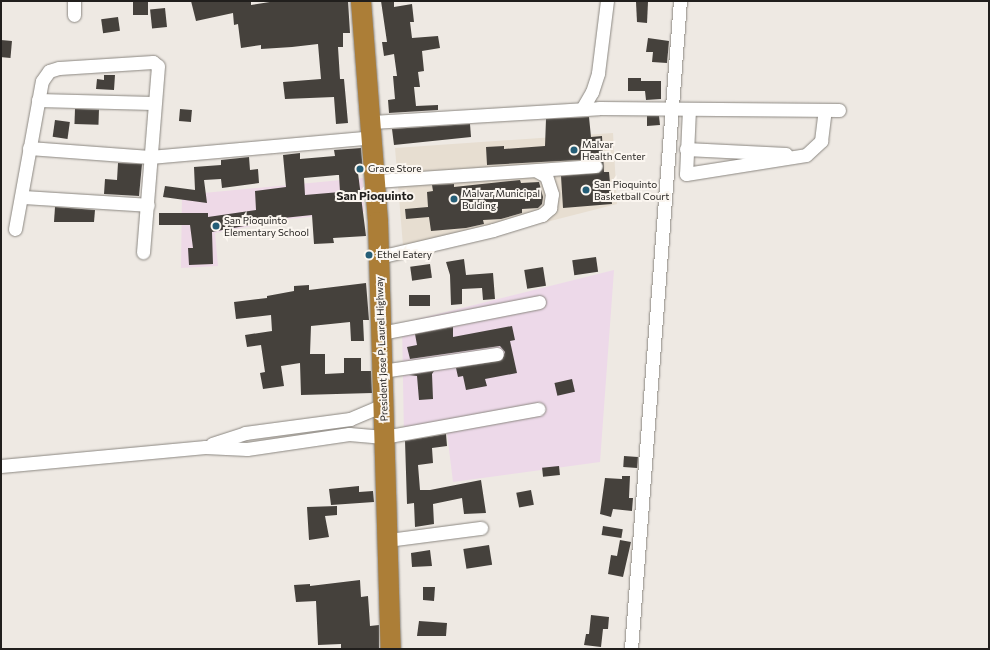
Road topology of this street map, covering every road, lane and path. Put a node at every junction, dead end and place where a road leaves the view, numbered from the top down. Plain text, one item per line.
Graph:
1 (74, 1) edge
2 (361, 1) edge
3 (607, 1) edge
4 (680, 1) edge
5 (74, 15) dead end
6 (38, 100) junction
7 (154, 103) junction
8 (582, 109) junction
9 (671, 109) junction
10 (689, 109) junction
11 (825, 110) junction
12 (839, 110) dead end
13 (372, 130) junction
14 (30, 148) junction
15 (686, 149) junction
16 (806, 155) junction
17 (150, 157) junction
18 (595, 166) dead end
19 (537, 171) junction
20 (376, 181) junction
21 (22, 197) junction
22 (148, 205) junction
23 (15, 229) dead end
24 (143, 252) dead end
25 (379, 257) junction
26 (539, 302) dead end
27 (381, 333) junction
28 (497, 354) dead end
29 (382, 371) junction
30 (383, 405) junction
31 (538, 409) dead end
32 (245, 433) junction
33 (384, 437) junction
34 (205, 447) junction
35 (247, 449) junction
36 (1, 466) edge
37 (481, 528) dead end
38 (388, 540) junction
39 (391, 649) edge
40 (631, 649) edge

1 - 5 street
2 - 13 highway, President Jose P. Laurel Highway
3 - 8 street
4 - 9 street
6 - 7 street
6 - 7 street
6 - 14 street
7 - 17 street
8 - 9 street
8 - 13 street
9 - 10 street
9 - 40 street
10 - 11 street
10 - 15 street
11 - 12 street
11 - 16 street
13 - 17 street
13 - 20 highway, President Jose P. Laurel Highway
14 - 17 street
14 - 21 street
15 - 16 street
15 - 16 street
17 - 22 street
18 - 19 street
19 - 20 street
19 - 25 street
20 - 25 highway, President Jose P. Laurel Highway
21 - 22 street
21 - 23 street
22 - 24 street
25 - 27 highway, President Jose P. Laurel Highway
26 - 27 street
27 - 29 highway, President Jose P. Laurel Highway
28 - 29 street
29 - 30 highway, President Jose P. Laurel Highway
30 - 32 street
30 - 33 highway, President Jose P. Laurel Highway
31 - 33 street
32 - 34 street
32 - 35 street
33 - 35 street
33 - 38 highway, President Jose P. Laurel Highway
34 - 35 street
34 - 36 street
37 - 38 street
38 - 39 highway, President Jose P. Laurel Highway

